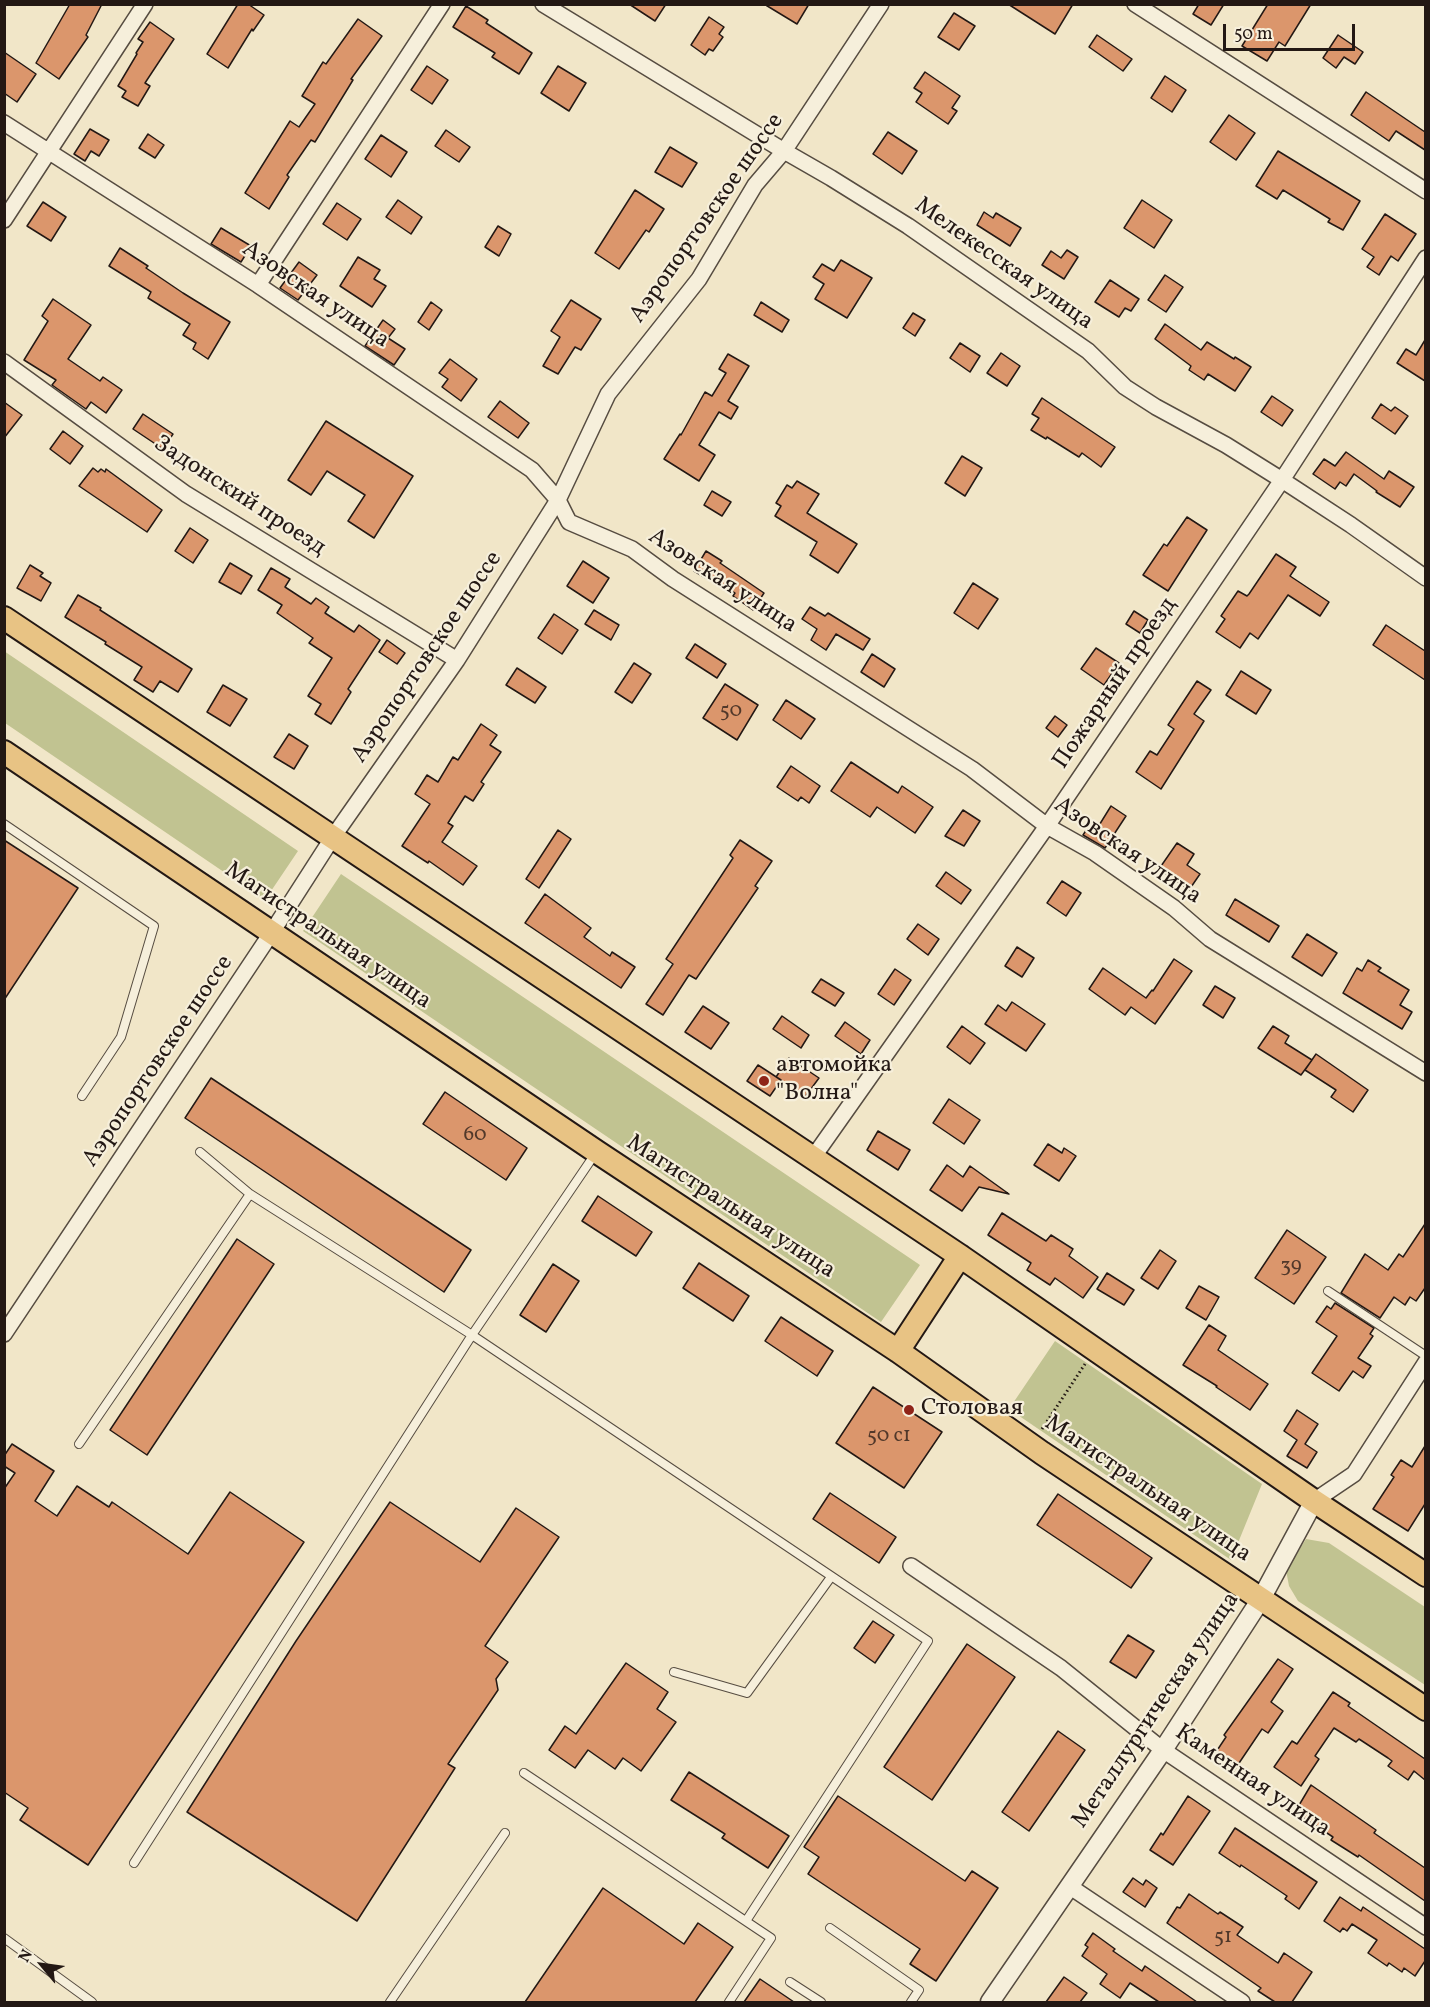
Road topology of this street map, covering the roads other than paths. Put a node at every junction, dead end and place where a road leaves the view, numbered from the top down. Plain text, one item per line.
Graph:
1 (145, 4) edge
2 (442, 4) edge
3 (543, 4) edge
4 (881, 4) edge
5 (1135, 4) edge
6 (4, 123) edge
7 (784, 151) junction
8 (49, 152) junction
9 (1425, 191) edge
10 (4, 220) edge
11 (1425, 258) edge
12 (258, 285) junction
13 (4, 362) edge
14 (1282, 480) junction
15 (558, 500) junction
16 (1425, 578) edge
17 (4, 618) edge
18 (457, 660) junction
19 (4, 752) edge
20 (4, 824) edge
21 (1047, 826) junction
22 (333, 837) junction
23 (272, 932) junction
24 (1425, 1073) edge
25 (82, 1096) dead end
26 (200, 1152) dead end
27 (597, 1152) junction
28 (812, 1159) junction
29 (250, 1194) junction
30 (960, 1256) junction
31 (1328, 1291) dead end
32 (4, 1334) edge
33 (472, 1335) junction
34 (898, 1351) junction
35 (1425, 1356) edge
36 (1425, 1362) edge
37 (79, 1444) dead end
38 (1314, 1501) junction
39 (911, 1566) dead end
40 (1425, 1575) edge
41 (831, 1577) junction
42 (1261, 1599) junction
43 (674, 1672) dead end
44 (1425, 1709) edge
45 (1163, 1750) junction
46 (524, 1773) dead end
47 (505, 1833) dead end
48 (134, 1863) dead end
49 (1069, 1886) junction
50 (746, 1921) junction
51 (1425, 1927) edge
52 (830, 1928) dead end
53 (4, 1938) edge
54 (790, 1982) dead end
55 (92, 2002) edge
56 (390, 2002) edge
57 (729, 2002) edge
58 (821, 2002) edge
59 (911, 2002) edge
60 (990, 2002) edge
61 (1242, 2002) edge

1 - 8 street
2 - 12 street
3 - 7 street, Мелекесская улица
4 - 7 street, Аэропортовское шоссе
5 - 9 street
6 - 8 street, Азовская улица
7 - 14 street, Мелекесская улица
7 - 15 street, Аэропортовское шоссе
8 - 10 street
8 - 12 street, Азовская улица
11 - 14 street, Пожарный проезд
12 - 15 street, Азовская улица
13 - 18 street, Задонский проезд
14 - 16 street, Мелекесская улица
14 - 21 street, Пожарный проезд
15 - 18 street, Аэропортовское шоссе
15 - 21 street, Азовская улица
17 - 22 main road
18 - 22 street, Аэропортовское шоссе
19 - 23 main road, Магистральная улица
20 - 25 lane
21 - 24 street, Азовская улица
21 - 28 street, Пожарный проезд
22 - 23 street, Аэропортовское шоссе
22 - 28 main road
23 - 27 main road, Магистральная улица
23 - 32 street, Аэропортовское шоссе
26 - 29 lane
27 - 33 lane
27 - 34 main road, Магистральная улица
28 - 30 main road
29 - 33 lane
29 - 37 lane
30 - 34 main road
30 - 38 main road
31 - 35 lane
33 - 41 lane
33 - 48 lane
34 - 42 main road, Магистральная улица
36 - 38 street, Металлургическая улица
38 - 40 main road
38 - 42 street, Металлургическая улица
39 - 45 street, Каменная улица
41 - 43 lane
41 - 50 lane
42 - 44 main road, Магистральная улица
42 - 45 street, Металлургическая улица
45 - 49 street, Металлургическая улица
45 - 51 street, Каменная улица
46 - 50 lane
47 - 56 lane
49 - 60 street, Металлургическая улица
49 - 61 street
50 - 57 lane
52 - 59 lane
53 - 55 lane
54 - 58 lane

